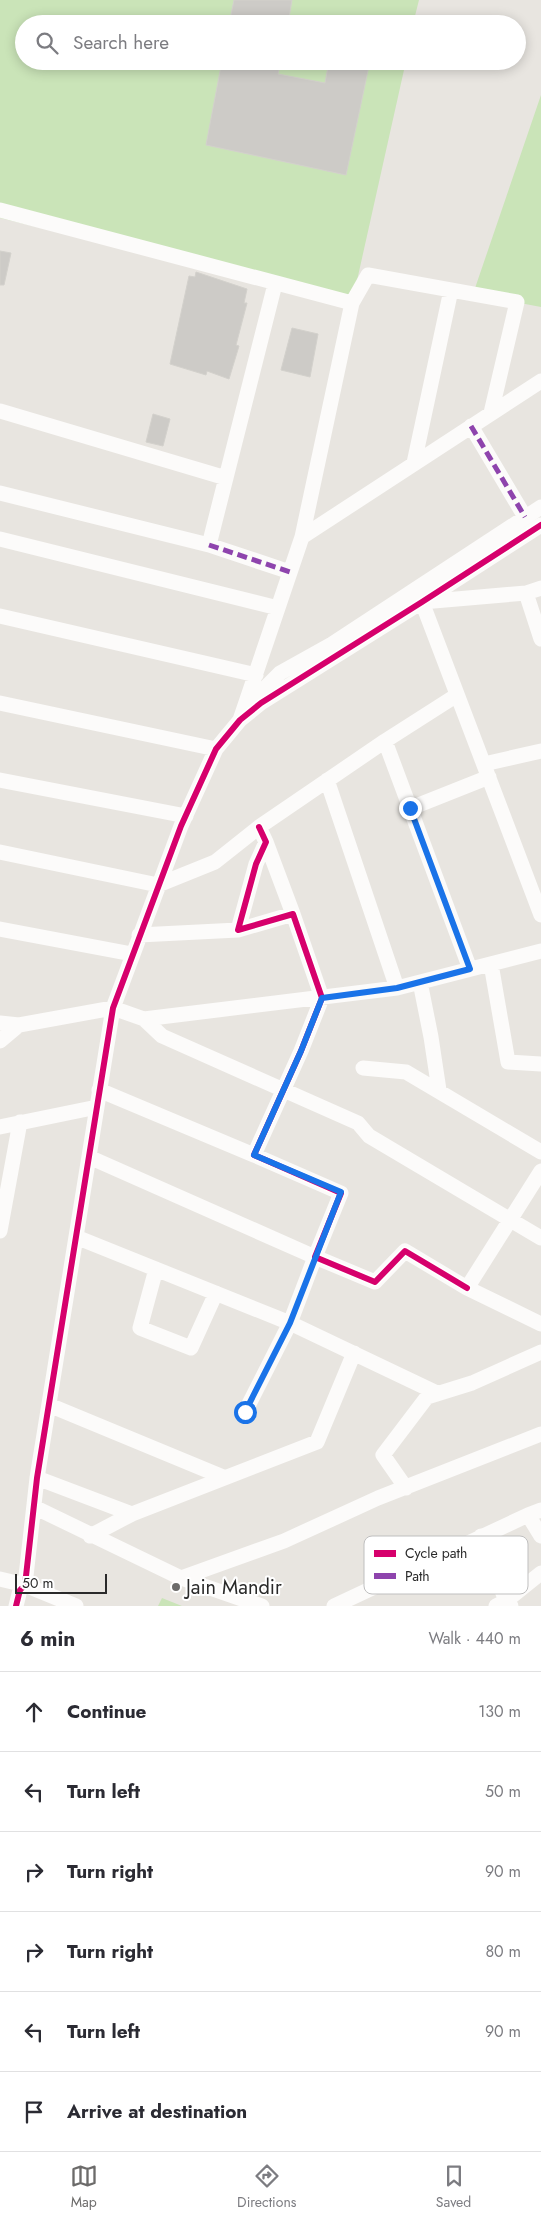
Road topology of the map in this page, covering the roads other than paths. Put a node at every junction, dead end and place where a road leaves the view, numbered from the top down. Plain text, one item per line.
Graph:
1 (0, 210) edge
2 (275, 284) junction
3 (451, 290) junction
4 (352, 303) junction
5 (541, 381) edge
6 (0, 411) edge
7 (492, 413) junction
8 (471, 426) junction
9 (414, 463) junction
10 (226, 478) junction
11 (1, 495) edge
12 (541, 507) edge
13 (525, 517) junction
14 (541, 525) edge
15 (302, 537) junction
16 (0, 538) edge
17 (210, 545) junction
18 (290, 572) junction
19 (541, 588) edge
20 (526, 593) junction
21 (422, 602) junction
22 (278, 608) junction
23 (0, 616) edge
24 (541, 639) edge
25 (256, 675) junction
26 (458, 695) junction
27 (0, 703) edge
28 (260, 703) junction
29 (240, 720) junction
30 (385, 740) junction
31 (216, 749) junction
32 (541, 750) edge
33 (486, 770) junction
34 (0, 780) edge
35 (327, 780) junction
36 (410, 808) junction
37 (186, 816) junction
38 (259, 827) junction
39 (266, 842) junction
40 (0, 852) edge
41 (158, 885) junction
42 (293, 914) junction
43 (541, 914) edge
44 (0, 929) edge
45 (238, 930) junction
46 (139, 935) junction
47 (541, 951) edge
48 (132, 954) junction
49 (491, 964) junction
50 (470, 969) junction
51 (420, 982) junction
52 (397, 988) junction
53 (322, 998) junction
54 (113, 1008) junction
55 (144, 1020) junction
56 (0, 1023) edge
57 (19, 1025) junction
58 (0, 1041) edge
59 (541, 1064) edge
60 (363, 1068) dead end
61 (283, 1089) junction
62 (100, 1090) junction
63 (438, 1090) junction
64 (97, 1107) junction
65 (20, 1122) junction
66 (0, 1127) edge
67 (541, 1152) edge
68 (254, 1155) junction
69 (89, 1157) junction
70 (541, 1171) edge
71 (510, 1220) junction
72 (0, 1231) edge
73 (76, 1237) junction
74 (541, 1238) edge
75 (315, 1257) junction
76 (156, 1269) junction
77 (467, 1288) junction
78 (216, 1293) junction
79 (290, 1323) junction
80 (541, 1324) edge
81 (541, 1352) edge
82 (354, 1353) junction
83 (437, 1393) junction
84 (49, 1405) junction
85 (245, 1412) dead end
86 (541, 1434) edge
87 (223, 1477) junction
88 (37, 1478) junction
89 (406, 1488) junction
90 (34, 1507) junction
91 (535, 1512) edge
92 (132, 1514) junction
93 (90, 1536) junction
94 (481, 1536) edge
95 (541, 1536) edge
96 (541, 1573) edge
97 (181, 1578) junction
98 (0, 1579) edge
99 (24, 1584) junction
100 (528, 1584) edge
101 (364, 1592) edge
102 (516, 1594) edge
103 (504, 1604) edge
104 (16, 1606) edge
105 (76, 1606) edge
106 (262, 1606) edge
107 (334, 1606) edge

1 - 2 street
2 - 4 street
2 - 10 street
3 - 4 street
3 - 7 street
3 - 9 street
4 - 15 street
5 - 7 street
6 - 10 street
7 - 8 street
8 - 9 street
8 - 13 street
9 - 15 street
10 - 17 street
11 - 17 street
12 - 13 street
13 - 28 street
14 - 21 street
15 - 18 street
16 - 22 street
17 - 18 street
18 - 22 street
19 - 20 street
20 - 21 street
20 - 24 street
21 - 26 street
21 - 28 street
22 - 25 street
23 - 25 street
25 - 29 street
26 - 30 street
26 - 33 street
27 - 31 street
28 - 29 street
29 - 31 street
30 - 35 street
30 - 36 street
31 - 37 street
32 - 33 street
33 - 36 street
33 - 43 street
34 - 37 street
35 - 38 street
35 - 52 street
36 - 50 street
37 - 41 street
38 - 39 street
38 - 41 street
39 - 42 street
39 - 45 street
40 - 41 street
41 - 46 street
42 - 45 street
42 - 53 street
44 - 48 street
45 - 46 street
46 - 48 street
47 - 49 street
48 - 54 street
49 - 50 street
49 - 59 street
50 - 51 street
51 - 52 street
51 - 63 street
52 - 53 street
53 - 55 street
53 - 61 street
54 - 55 street
54 - 57 street
54 - 62 street
55 - 61 street
56 - 57 street
57 - 58 street
60 - 63 street
61 - 68 street
61 - 71 street
62 - 64 street
62 - 68 street
63 - 67 street
64 - 65 street
64 - 69 street
65 - 66 street
65 - 72 street
68 - 75 street
69 - 73 street
69 - 75 street
70 - 71 street
71 - 74 street
71 - 77 street
73 - 76 street
73 - 84 street
75 - 77 street
75 - 79 street
76 - 78 street
76 - 78 street
77 - 80 street
78 - 79 street
79 - 82 street
79 - 85 street
81 - 83 street
82 - 83 street
82 - 87 street
83 - 89 street
84 - 87 street
84 - 88 street
86 - 89 street
87 - 92 street
88 - 90 street
88 - 92 street
89 - 97 street
90 - 93 street
90 - 99 street
91 - 94 street
91 - 95 street
92 - 93 street
93 - 97 street
96 - 100 street
97 - 106 street
98 - 99 street
99 - 104 street
99 - 105 street
101 - 107 street
102 - 103 street

